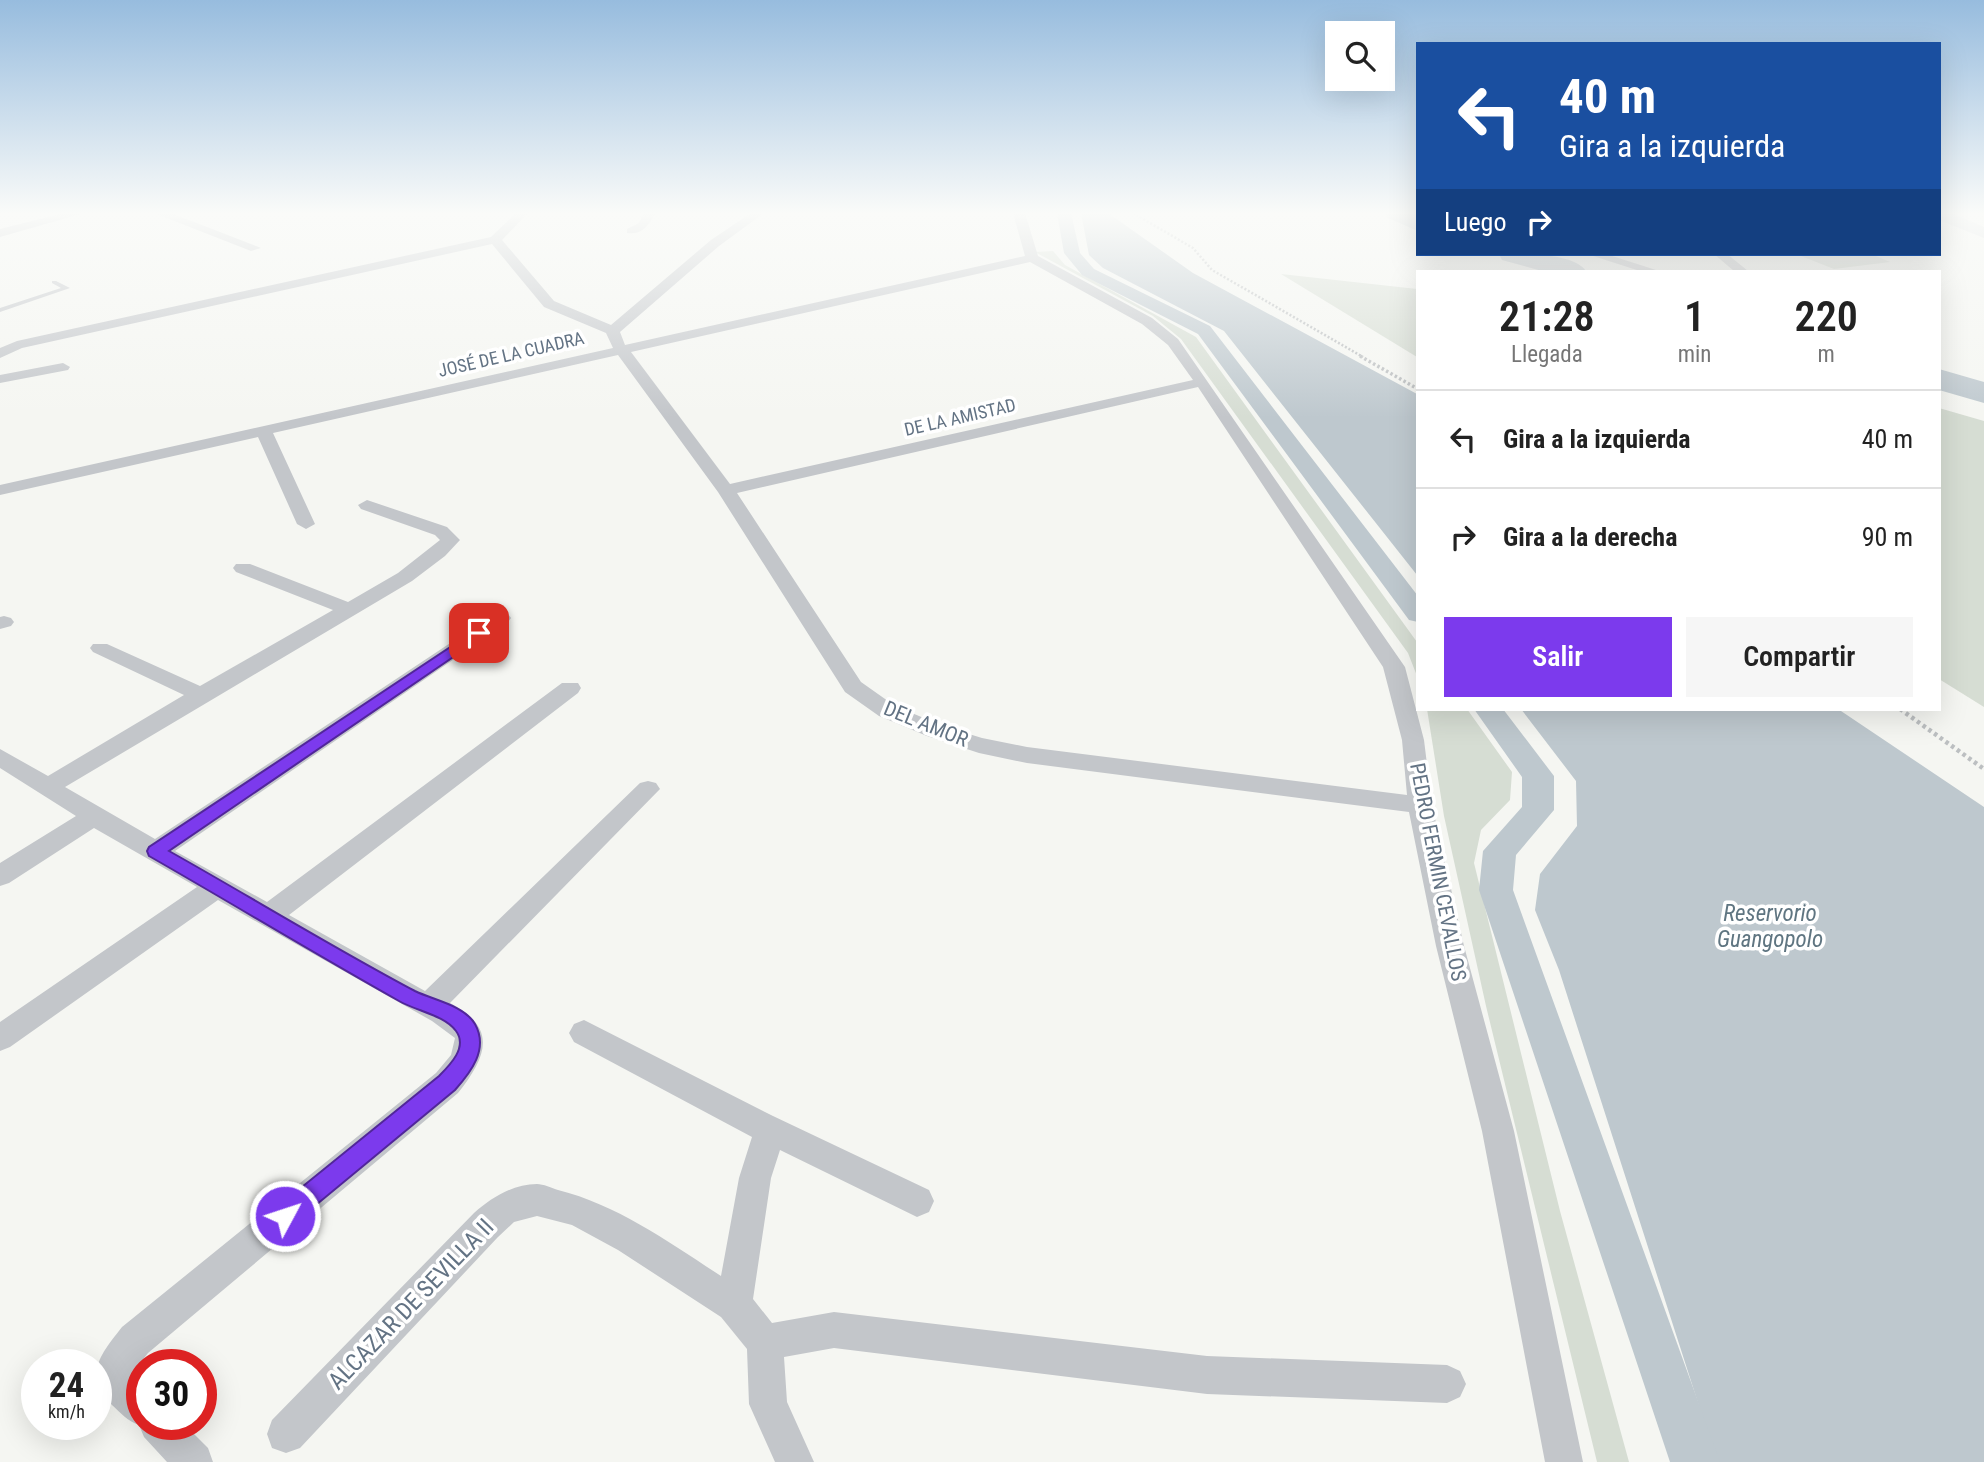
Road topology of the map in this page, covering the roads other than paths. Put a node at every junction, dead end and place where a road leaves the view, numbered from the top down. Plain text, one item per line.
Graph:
1 (296, 281) edge
2 (530, 281) edge
3 (676, 281) edge
4 (906, 281) edge
5 (1078, 281) edge
6 (54, 282) dead end
7 (0, 310) edge
8 (617, 340) junction
9 (0, 354) edge
10 (63, 367) dead end
11 (0, 379) edge
12 (1202, 382) junction
13 (349, 405) junction
14 (264, 431) junction
15 (60, 471) junction
16 (0, 479) edge
17 (0, 490) edge
18 (726, 490) junction
19 (367, 505) dead end
20 (306, 524) dead end
21 (243, 568) dead end
22 (349, 609) junction
23 (501, 618) dead end
24 (100, 648) dead end
25 (570, 688) dead end
26 (200, 694) junction
27 (0, 757) edge
28 (47, 787) junction
29 (649, 789) dead end
30 (1420, 805) junction
31 (94, 816) junction
32 (156, 851) junction
33 (0, 876) edge
34 (217, 887) junction
35 (268, 916) junction
36 (428, 1006) junction
37 (584, 1033) dead end
38 (0, 1038) edge
39 (770, 1130) junction
40 (918, 1200) dead end
41 (734, 1304) junction
42 (765, 1342) junction
43 (128, 1349) edge
44 (126, 1351) edge
45 (1447, 1384) dead end
46 (126, 1392) edge
47 (286, 1434) dead end
48 (173, 1440) edge
49 (194, 1462) edge
50 (795, 1462) edge
51 (1564, 1462) edge

1 - 9 street
2 - 8 street
3 - 8 street
4 - 8 street, JOSÉ DE LA CUADRA
5 - 12 street, PEDRO FERMIN CEVALLOS
6 - 7 lane
8 - 13 street, JOSÉ DE LA CUADRA
8 - 18 street, DEL AMOR
10 - 11 street
12 - 18 street, DE LA AMISTAD
12 - 30 street, PEDRO FERMIN CEVALLOS
13 - 14 street, JOSÉ DE LA CUADRA
13 - 15 street, JOSÉ DE LA CUADRA
14 - 15 street, JOSÉ DE LA CUADRA
14 - 20 street
15 - 16 street, JOSÉ DE LA CUADRA
15 - 17 street, JOSÉ DE LA CUADRA
18 - 30 street, DEL AMOR
19 - 22 street
21 - 22 street
22 - 26 street
23 - 32 street
24 - 26 street
25 - 35 street
26 - 28 street
27 - 28 street
28 - 31 street
29 - 36 street
30 - 51 street, PEDRO FERMIN CEVALLOS
31 - 32 street
31 - 33 street
32 - 34 street
34 - 35 street
34 - 38 street
35 - 36 street
36 - 43 street
37 - 39 street
39 - 40 street
39 - 41 street
41 - 42 street, ALCAZAR DE SEVILLA II
41 - 47 street, ALCAZAR DE SEVILLA II
42 - 45 street
42 - 50 street
44 - 46 street
48 - 49 street

